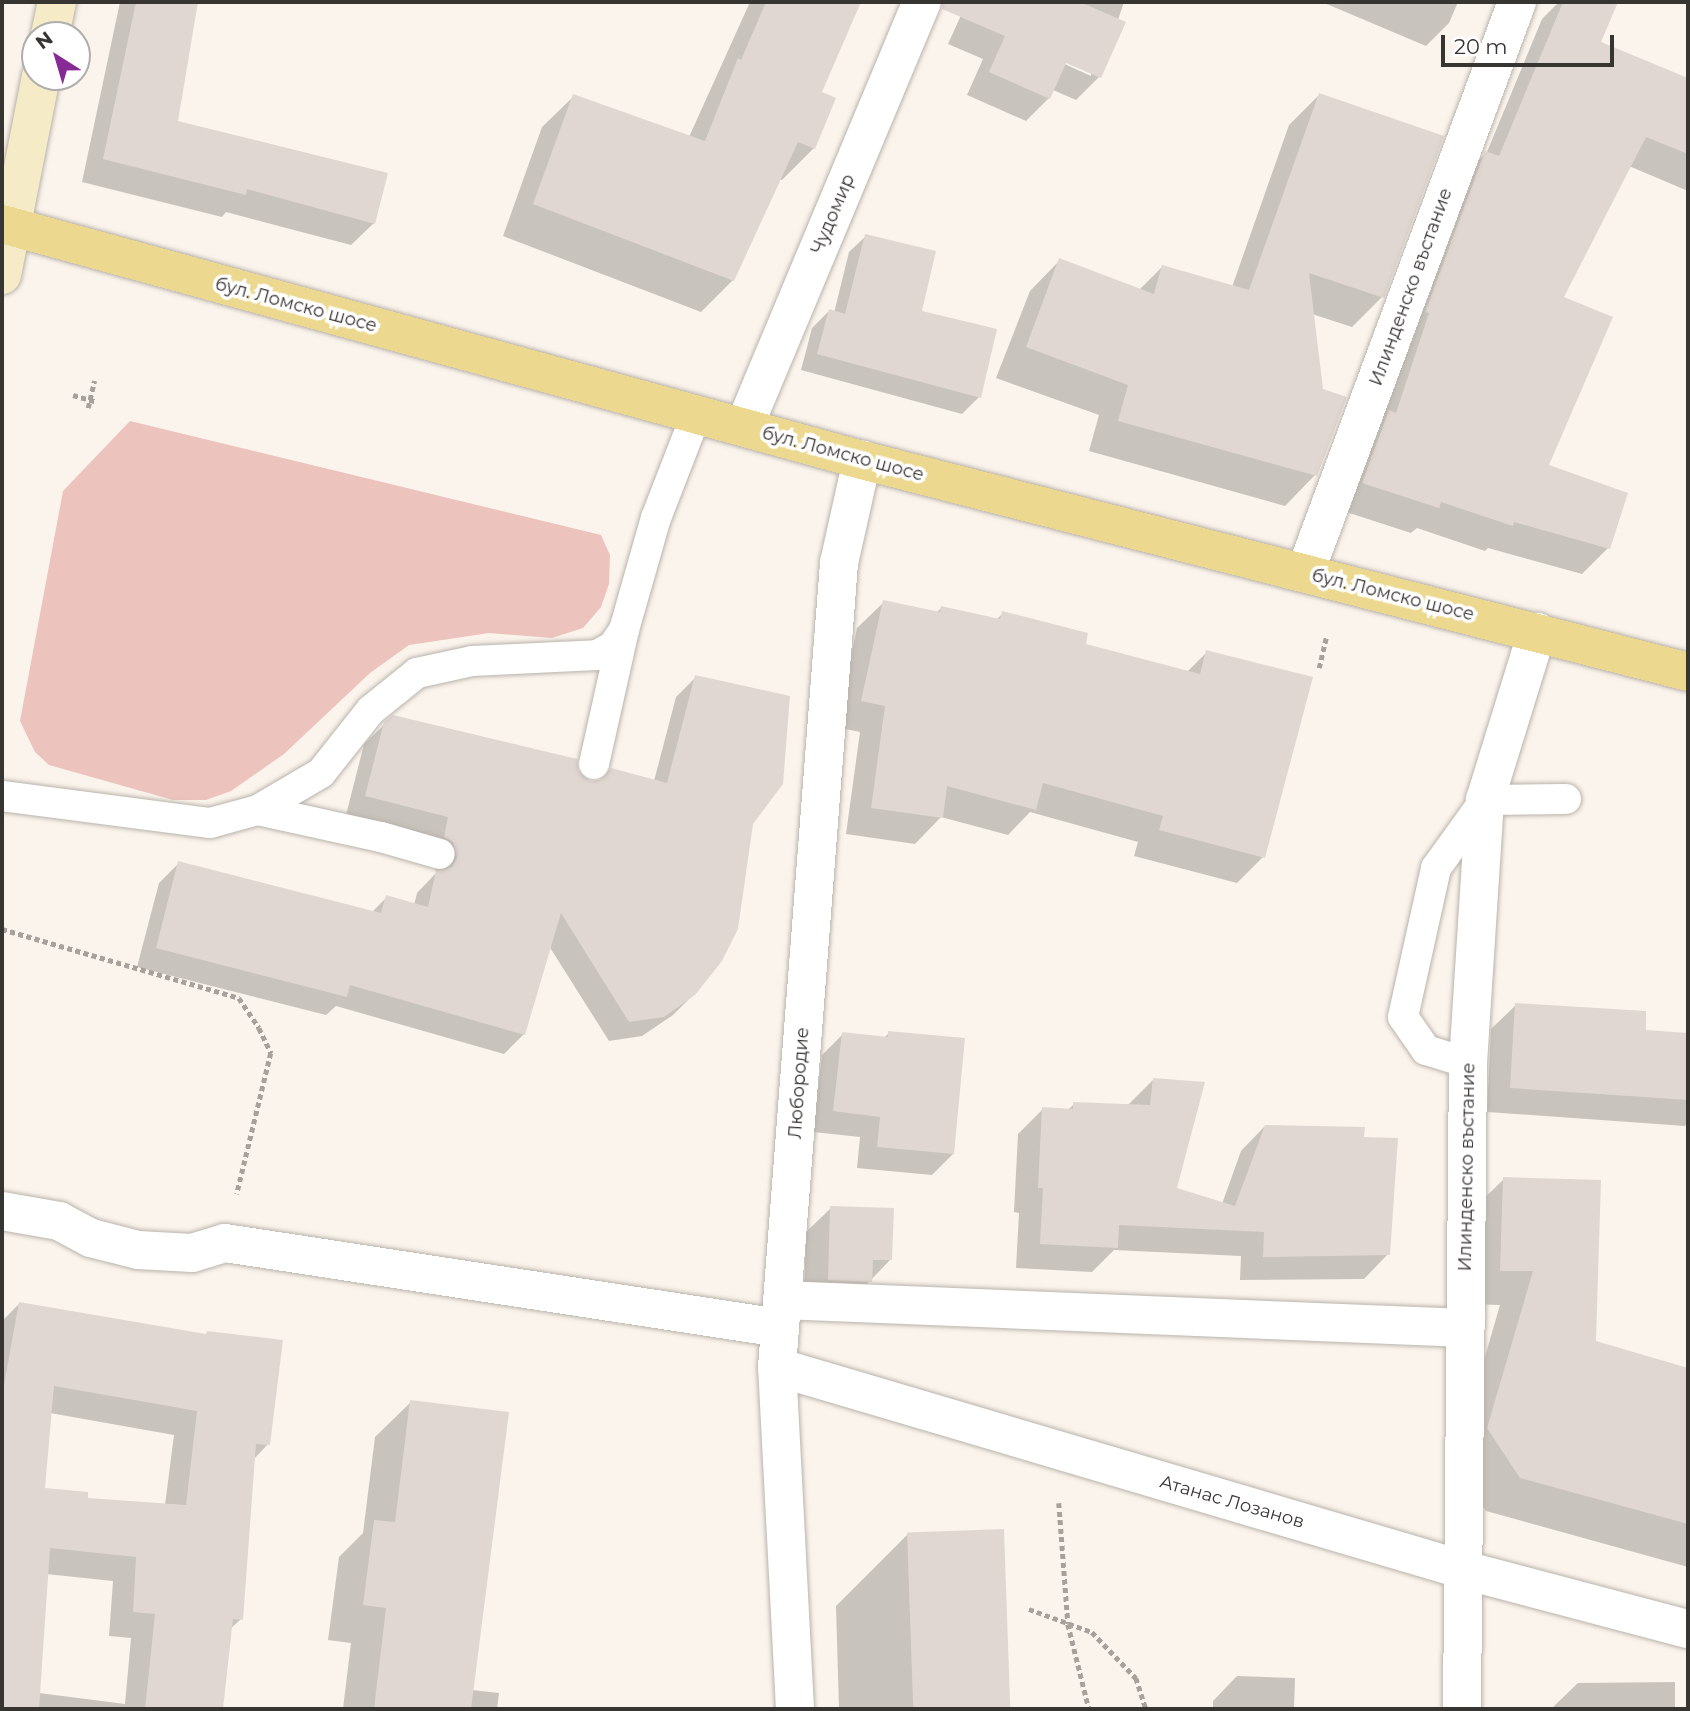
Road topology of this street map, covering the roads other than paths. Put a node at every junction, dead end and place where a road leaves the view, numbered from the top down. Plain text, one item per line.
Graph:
1 (57, 2) edge
2 (922, 2) edge
3 (1517, 2) edge
4 (53, 21) edge
5 (38, 91) edge
6 (6, 225) edge
7 (2, 275) edge
8 (696, 415) junction
9 (744, 427) junction
10 (862, 460) junction
11 (1305, 573) junction
12 (624, 630) junction
13 (1537, 632) junction
14 (1688, 672) edge
15 (594, 764) dead end
16 (2, 796) edge
17 (1566, 799) dead end
18 (1485, 800) junction
19 (258, 810) junction
20 (440, 854) dead end
21 (1468, 1063) junction
22 (2, 1211) edge
23 (781, 1314) junction
24 (1465, 1328) junction
25 (777, 1367) junction
26 (1464, 1570) junction
27 (1688, 1629) edge
28 (794, 1709) edge
29 (1462, 1709) edge

1 - 4 street
2 - 9 street, Чудомир
3 - 11 street, Илинденско въстание
5 - 6 street
6 - 7 street
6 - 8 main road, бул. Ломско шосе
8 - 9 main road, бул. Ломско шосе
8 - 12 lane
9 - 10 main road, бул. Ломско шосе
10 - 11 main road, бул. Ломско шосе
10 - 23 street, Любородие
11 - 13 main road, бул. Ломско шосе
12 - 15 lane
12 - 19 lane
13 - 14 main road, бул. Ломско шосе
13 - 18 street, Илинденско въстание
16 - 19 lane
17 - 18 lane
18 - 21 street, Илинденско въстание
18 - 21 lane
19 - 20 lane
21 - 24 street, Илинденско въстание
22 - 23 street
23 - 24 street
23 - 25 street, Любородие
24 - 26 street, Илинденско въстание
25 - 26 street, Атанас Лозанов
25 - 28 street, Любородие
26 - 27 street, Атанас Лозанов
26 - 29 street, Илинденско въстание

